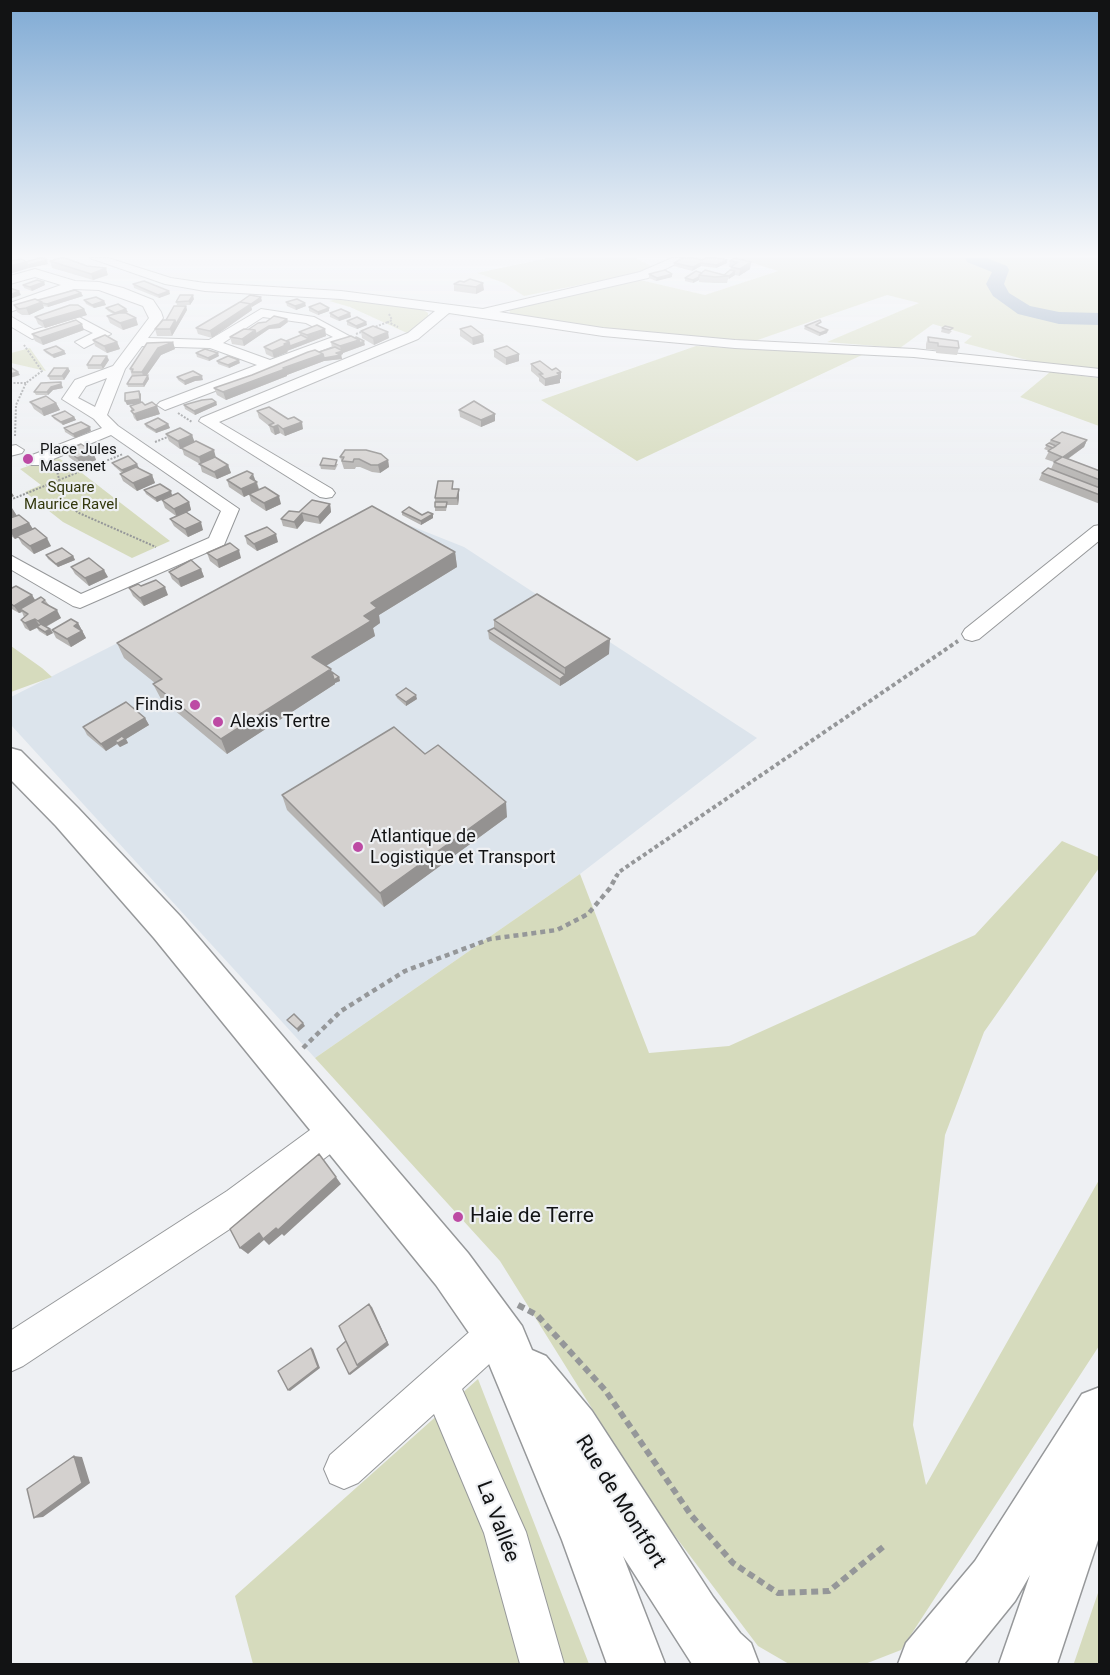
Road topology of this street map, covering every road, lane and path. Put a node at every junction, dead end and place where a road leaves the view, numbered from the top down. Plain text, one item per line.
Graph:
1 (31, 336) edge
2 (98, 336) edge
3 (142, 336) edge
4 (226, 336) edge
5 (413, 336) edge
6 (649, 336) edge
7 (344, 337) edge
8 (137, 342) junction
9 (84, 344) dead end
10 (212, 345) junction
11 (270, 365) junction
12 (118, 369) junction
13 (1100, 373) edge
14 (10, 383) edge
15 (26, 383) junction
16 (165, 405) dead end
17 (99, 416) junction
18 (207, 421) junction
19 (188, 428) dead end
20 (112, 429) junction
21 (179, 432) edge
22 (141, 448) junction
23 (14, 450) edge
24 (36, 460) joint
25 (58, 480) junction
26 (326, 493) dead end
27 (10, 500) edge
28 (1100, 530) edge
29 (156, 547) dead end
30 (10, 561) edge
31 (972, 634) joint
32 (10, 759) edge
33 (284, 1066) junction
34 (336, 1130) junction
35 (504, 1325) junction
36 (10, 1353) edge
37 (440, 1383) junction
38 (1100, 1412) edge
39 (1100, 1452) edge
40 (344, 1469) dead end
41 (883, 1547) dead end
42 (542, 1665) edge
43 (636, 1665) edge
44 (730, 1665) edge
45 (927, 1665) edge
46 (1028, 1665) edge

1 - 15 path
2 - 9 street
3 - 8 street
4 - 10 street
5 - 18 street
6 - 13 street
7 - 11 street
8 - 10 street
8 - 12 street
10 - 11 street
11 - 16 street
12 - 17 street
12 - 17 street
14 - 15 path
15 - 23 path
17 - 20 street
18 - 19 path
18 - 26 street
20 - 22 street
20 - 24 street
21 - 22 path
22 - 25 path
22 - 30 street
24 - 25 path
25 - 27 path
25 - 29 path
28 - 31 street
31 - 33 path
32 - 33 main road
33 - 34 main road
34 - 35 main road
34 - 36 street
35 - 37 street
35 - 41 path
35 - 43 main road
35 - 44 main road, Rue de Montfort
37 - 40 street
37 - 42 street, La Vallée
38 - 45 main road
39 - 46 main road

